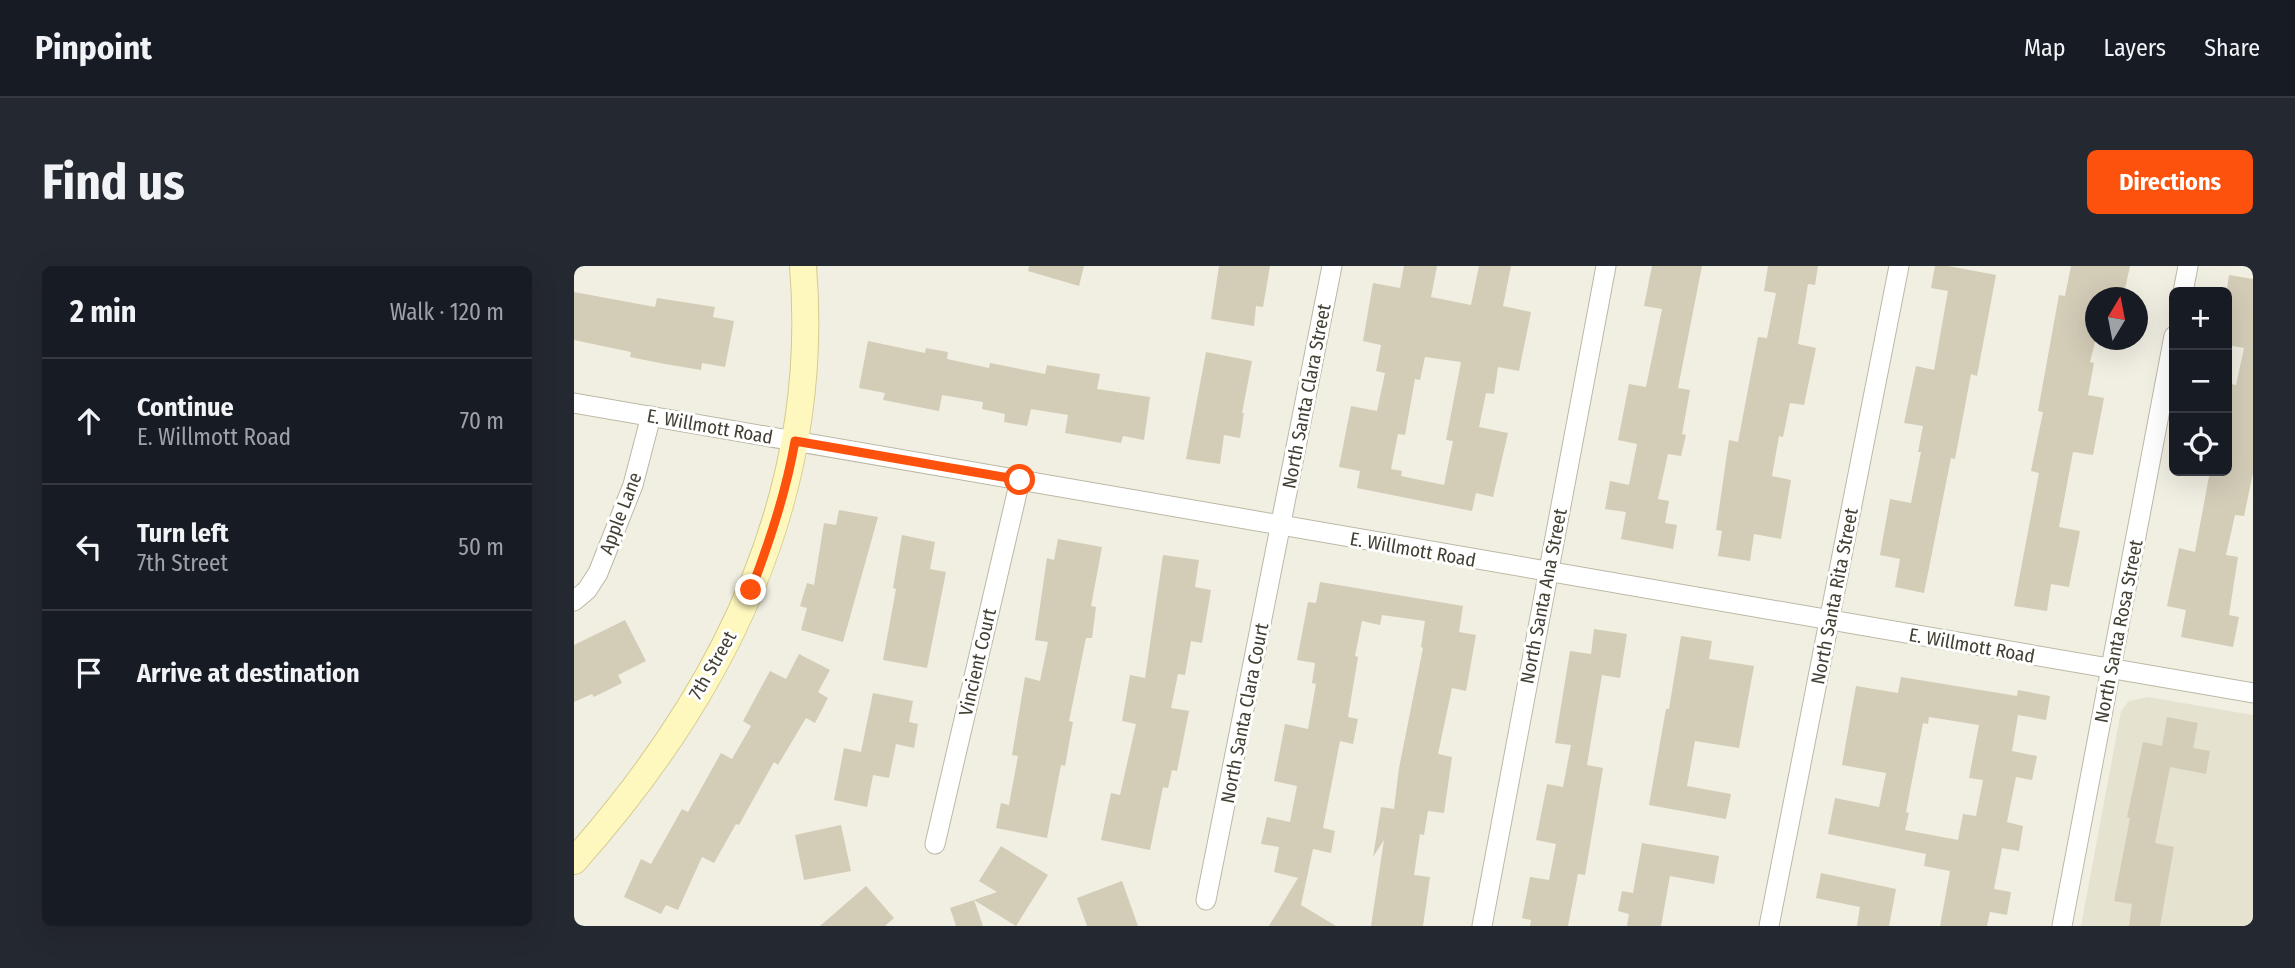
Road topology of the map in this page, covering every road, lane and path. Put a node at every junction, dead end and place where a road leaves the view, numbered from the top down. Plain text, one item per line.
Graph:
1 (803, 266) edge
2 (1332, 266) edge
3 (1606, 266) edge
4 (1899, 266) edge
5 (2188, 266) edge
6 (2183, 287) edge
7 (2171, 350) edge
8 (574, 403) edge
9 (651, 416) junction
10 (795, 441) junction
11 (1020, 480) junction
12 (1281, 526) junction
13 (1547, 572) junction
14 (574, 601) edge
15 (1829, 620) junction
16 (2111, 669) junction
17 (2253, 693) edge
18 (934, 844) dead end
19 (574, 861) edge
20 (1206, 900) dead end
21 (1482, 926) edge
22 (1769, 926) edge
23 (2062, 926) edge

1 - 10 street, 7th Street
2 - 12 street, North Santa Clara Street
3 - 13 street, North Santa Ana Street
4 - 15 street, North Santa Rita Street
5 - 6 street
7 - 16 street, North Santa Rosa Street
8 - 9 street, E. Willmott Road
9 - 10 street, E. Willmott Road
9 - 14 street, Apple Lane
10 - 11 street, E. Willmott Road
10 - 19 street, 7th Street
11 - 12 street, E. Willmott Road
11 - 18 street, Vincient Court
12 - 13 street, E. Willmott Road
12 - 20 street, North Santa Clara Court
13 - 15 street, E. Willmott Road
13 - 21 street, North Santa Ana Street
15 - 16 street, E. Willmott Road
15 - 22 street, North Santa Rita Street
16 - 17 street, E. Willmott Road
16 - 23 street, North Santa Rosa Street

